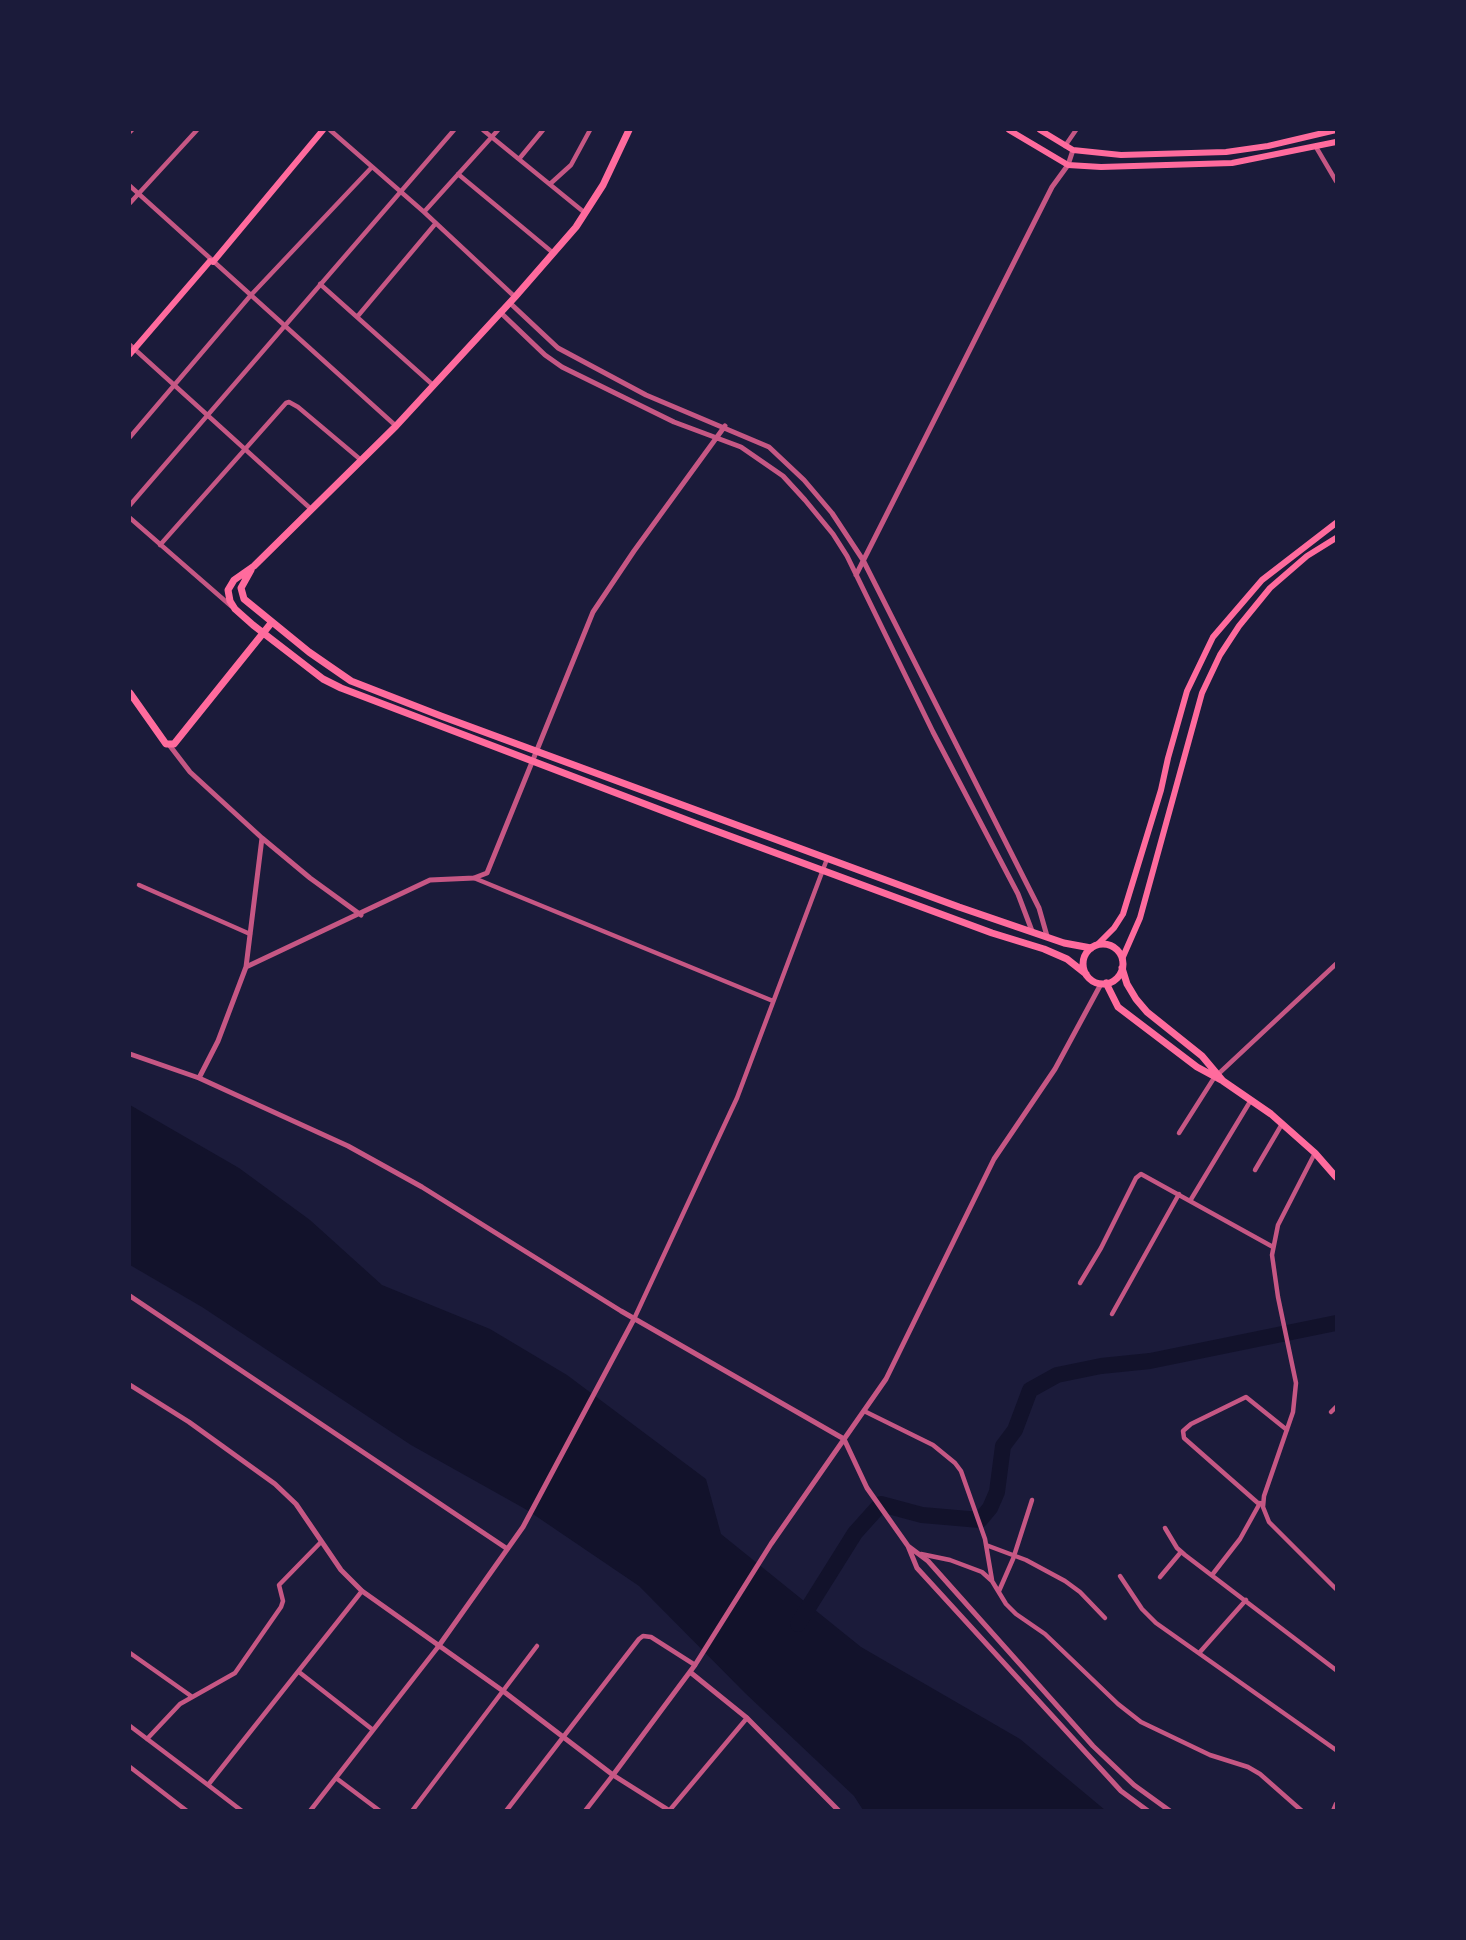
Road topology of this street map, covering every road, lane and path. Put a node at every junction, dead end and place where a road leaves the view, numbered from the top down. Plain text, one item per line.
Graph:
1 (197, 130) edge
2 (323, 130) edge
3 (330, 130) edge
4 (454, 130) edge
5 (483, 130) edge
6 (498, 130) edge
7 (543, 130) edge
8 (590, 130) edge
9 (629, 130) edge
10 (1009, 130) edge
11 (1040, 130) edge
12 (1076, 130) edge
13 (1336, 130) edge
14 (491, 136) junction
15 (1336, 142) edge
16 (1065, 146) junction
17 (1316, 147) junction
18 (1073, 150) junction
19 (519, 159) junction
20 (1068, 165) junction
21 (372, 167) junction
22 (458, 174) junction
23 (1336, 181) edge
24 (550, 184) junction
25 (130, 186) edge
26 (400, 191) junction
27 (138, 193) junction
28 (130, 204) edge
29 (424, 212) junction
30 (585, 214) junction
31 (436, 223) junction
32 (552, 252) junction
33 (214, 262) junction
34 (320, 284) junction
35 (251, 295) junction
36 (512, 300) junction
37 (500, 312) junction
38 (356, 317) junction
39 (284, 326) junction
40 (131, 350) edge
41 (433, 385) junction
42 (173, 386) junction
43 (206, 416) junction
44 (396, 426) junction
45 (725, 426) junction
46 (130, 436) edge
47 (717, 437) junction
48 (243, 450) junction
49 (361, 460) junction
50 (130, 505) edge
51 (311, 509) junction
52 (130, 518) edge
53 (1336, 523) edge
54 (1336, 538) edge
55 (160, 545) junction
56 (863, 560) junction
57 (254, 566) junction
58 (856, 575) junction
59 (235, 609) junction
60 (272, 622) junction
61 (263, 633) junction
62 (927, 685) junction
63 (914, 691) junction
64 (130, 693) edge
65 (170, 746) junction
66 (537, 751) junction
67 (533, 761) junction
68 (262, 838) junction
69 (827, 858) junction
70 (823, 870) junction
71 (474, 878) junction
72 (139, 885) dead end
73 (361, 915) junction
74 (1032, 931) junction
75 (250, 934) junction
76 (1047, 936) junction
77 (1094, 946) junction
78 (1122, 959) junction
79 (1336, 965) edge
80 (246, 967) junction
81 (1122, 968) junction
82 (1086, 974) junction
83 (1104, 983) junction
84 (773, 1001) junction
85 (130, 1054) edge
86 (199, 1078) junction
87 (1219, 1078) junction
88 (1251, 1100) junction
89 (1282, 1124) junction
90 (1178, 1133) dead end
91 (1315, 1153) junction
92 (1255, 1170) dead end
93 (1336, 1177) edge
94 (1179, 1194) junction
95 (1191, 1201) junction
96 (1273, 1247) junction
97 (1080, 1283) dead end
98 (130, 1296) edge
99 (1112, 1314) dead end
100 (635, 1319) junction
101 (130, 1385) edge
102 (1336, 1407) edge
103 (864, 1411) junction
104 (1331, 1412) dead end
105 (1287, 1430) junction
106 (844, 1439) junction
107 (1264, 1496) junction
108 (1032, 1500) dead end
109 (1259, 1504) junction
110 (1165, 1528) dead end
111 (321, 1542) junction
112 (985, 1542) junction
113 (908, 1546) junction
114 (506, 1548) junction
115 (1181, 1552) junction
116 (920, 1554) junction
117 (1014, 1556) junction
118 (1212, 1575) junction
119 (1119, 1576) dead end
120 (1160, 1577) dead end
121 (992, 1581) junction
122 (1336, 1589) edge
123 (362, 1591) junction
124 (998, 1592) junction
125 (1245, 1600) junction
126 (1105, 1618) dead end
127 (537, 1646) dead end
128 (438, 1647) junction
129 (130, 1653) edge
130 (1200, 1653) junction
131 (695, 1665) junction
132 (1336, 1670) edge
133 (690, 1671) junction
134 (299, 1672) junction
135 (503, 1691) junction
136 (191, 1696) junction
137 (747, 1718) junction
138 (130, 1726) edge
139 (373, 1730) junction
140 (563, 1737) junction
141 (147, 1739) junction
142 (1336, 1750) edge
143 (130, 1767) edge
144 (613, 1775) junction
145 (336, 1778) junction
146 (208, 1785) junction
147 (1336, 1804) edge
148 (669, 1810) edge
149 (187, 1811) edge
150 (242, 1811) edge
151 (310, 1811) edge
152 (380, 1811) edge
153 (412, 1811) edge
154 (506, 1811) edge
155 (585, 1811) edge
156 (839, 1811) edge
157 (1148, 1811) edge
158 (1170, 1811) edge
159 (1302, 1811) edge
160 (1333, 1811) edge

1 - 27 street
2 - 33 main road
3 - 21 street
4 - 26 street
5 - 14 street
6 - 14 street
7 - 19 street
8 - 24 street
9 - 30 main road
10 - 20 main road
11 - 16 main road
12 - 16 street
13 - 18 main road
14 - 19 street
14 - 22 street
15 - 17 main road
16 - 18 main road
17 - 20 main road
17 - 23 street
18 - 20 street
19 - 24 street
20 - 56 street
21 - 26 street
21 - 35 street
22 - 29 street
22 - 32 street
24 - 30 street
25 - 27 street
26 - 29 street
26 - 34 street
27 - 28 street
27 - 33 street
29 - 31 street
30 - 32 main road
31 - 36 street
31 - 38 street
32 - 36 main road
33 - 35 street
33 - 40 main road
34 - 38 street
34 - 39 street
35 - 39 street
35 - 42 street
36 - 37 main road
36 - 45 street
37 - 41 main road
37 - 47 street
38 - 41 street
39 - 43 street
39 - 44 street
40 - 42 street
41 - 44 main road
42 - 43 street
42 - 46 street
43 - 48 street
43 - 50 street
44 - 49 main road
45 - 47 street
45 - 56 street
47 - 58 street
47 - 66 street
48 - 49 street
48 - 51 street
48 - 55 street
49 - 51 main road
51 - 57 main road
52 - 55 street
53 - 77 main road
54 - 78 main road
55 - 59 street
56 - 58 street
56 - 62 street
57 - 59 main road
57 - 60 main road
58 - 63 street
59 - 61 main road
60 - 61 main road
60 - 66 main road
61 - 65 main road
61 - 67 main road
62 - 63 street
62 - 76 street
63 - 74 street
64 - 65 main road
65 - 68 street
66 - 67 street
66 - 69 main road
67 - 70 main road
67 - 71 street
68 - 73 street
68 - 75 street
69 - 70 street
69 - 74 main road
70 - 82 main road
70 - 84 street
71 - 73 street
71 - 84 street
72 - 75 street
73 - 80 street
74 - 76 main road
75 - 80 street
76 - 77 main road
77 - 78 main road
77 - 82 main road
78 - 81 main road
79 - 87 street
80 - 86 street
81 - 83 main road
81 - 87 main road
82 - 83 main road
83 - 87 main road
83 - 103 street
84 - 100 street
85 - 86 street
86 - 100 street
87 - 88 main road
87 - 90 street
88 - 89 main road
88 - 95 street
89 - 91 main road
89 - 92 street
91 - 93 main road
91 - 96 street
94 - 95 street
94 - 97 street
94 - 99 street
95 - 96 street
96 - 105 street
98 - 114 street
100 - 106 street
100 - 114 street
101 - 111 street
102 - 104 street
103 - 106 street
103 - 112 street
105 - 107 street
105 - 109 street
106 - 113 street
106 - 131 street
107 - 109 street
107 - 122 street
108 - 117 street
109 - 118 street
110 - 115 street
111 - 123 street
111 - 136 street
112 - 117 street
112 - 121 street
113 - 116 street
113 - 157 street
114 - 128 street
115 - 118 street
115 - 120 street
116 - 121 street
116 - 158 street
117 - 124 street
117 - 126 street
118 - 125 street
119 - 130 street
121 - 124 street
123 - 128 street
123 - 134 street
124 - 159 street
125 - 130 street
125 - 132 street
127 - 135 street
128 - 135 street
128 - 139 street
129 - 136 street
130 - 142 street
131 - 133 street
131 - 140 street
133 - 137 street
133 - 144 street
134 - 139 street
134 - 146 street
135 - 140 street
135 - 153 street
136 - 141 street
137 - 148 street
137 - 156 street
138 - 141 street
139 - 145 street
140 - 144 street
140 - 154 street
141 - 146 street
143 - 149 street
144 - 148 street
144 - 155 street
145 - 151 street
145 - 152 street
146 - 150 street
147 - 160 street

